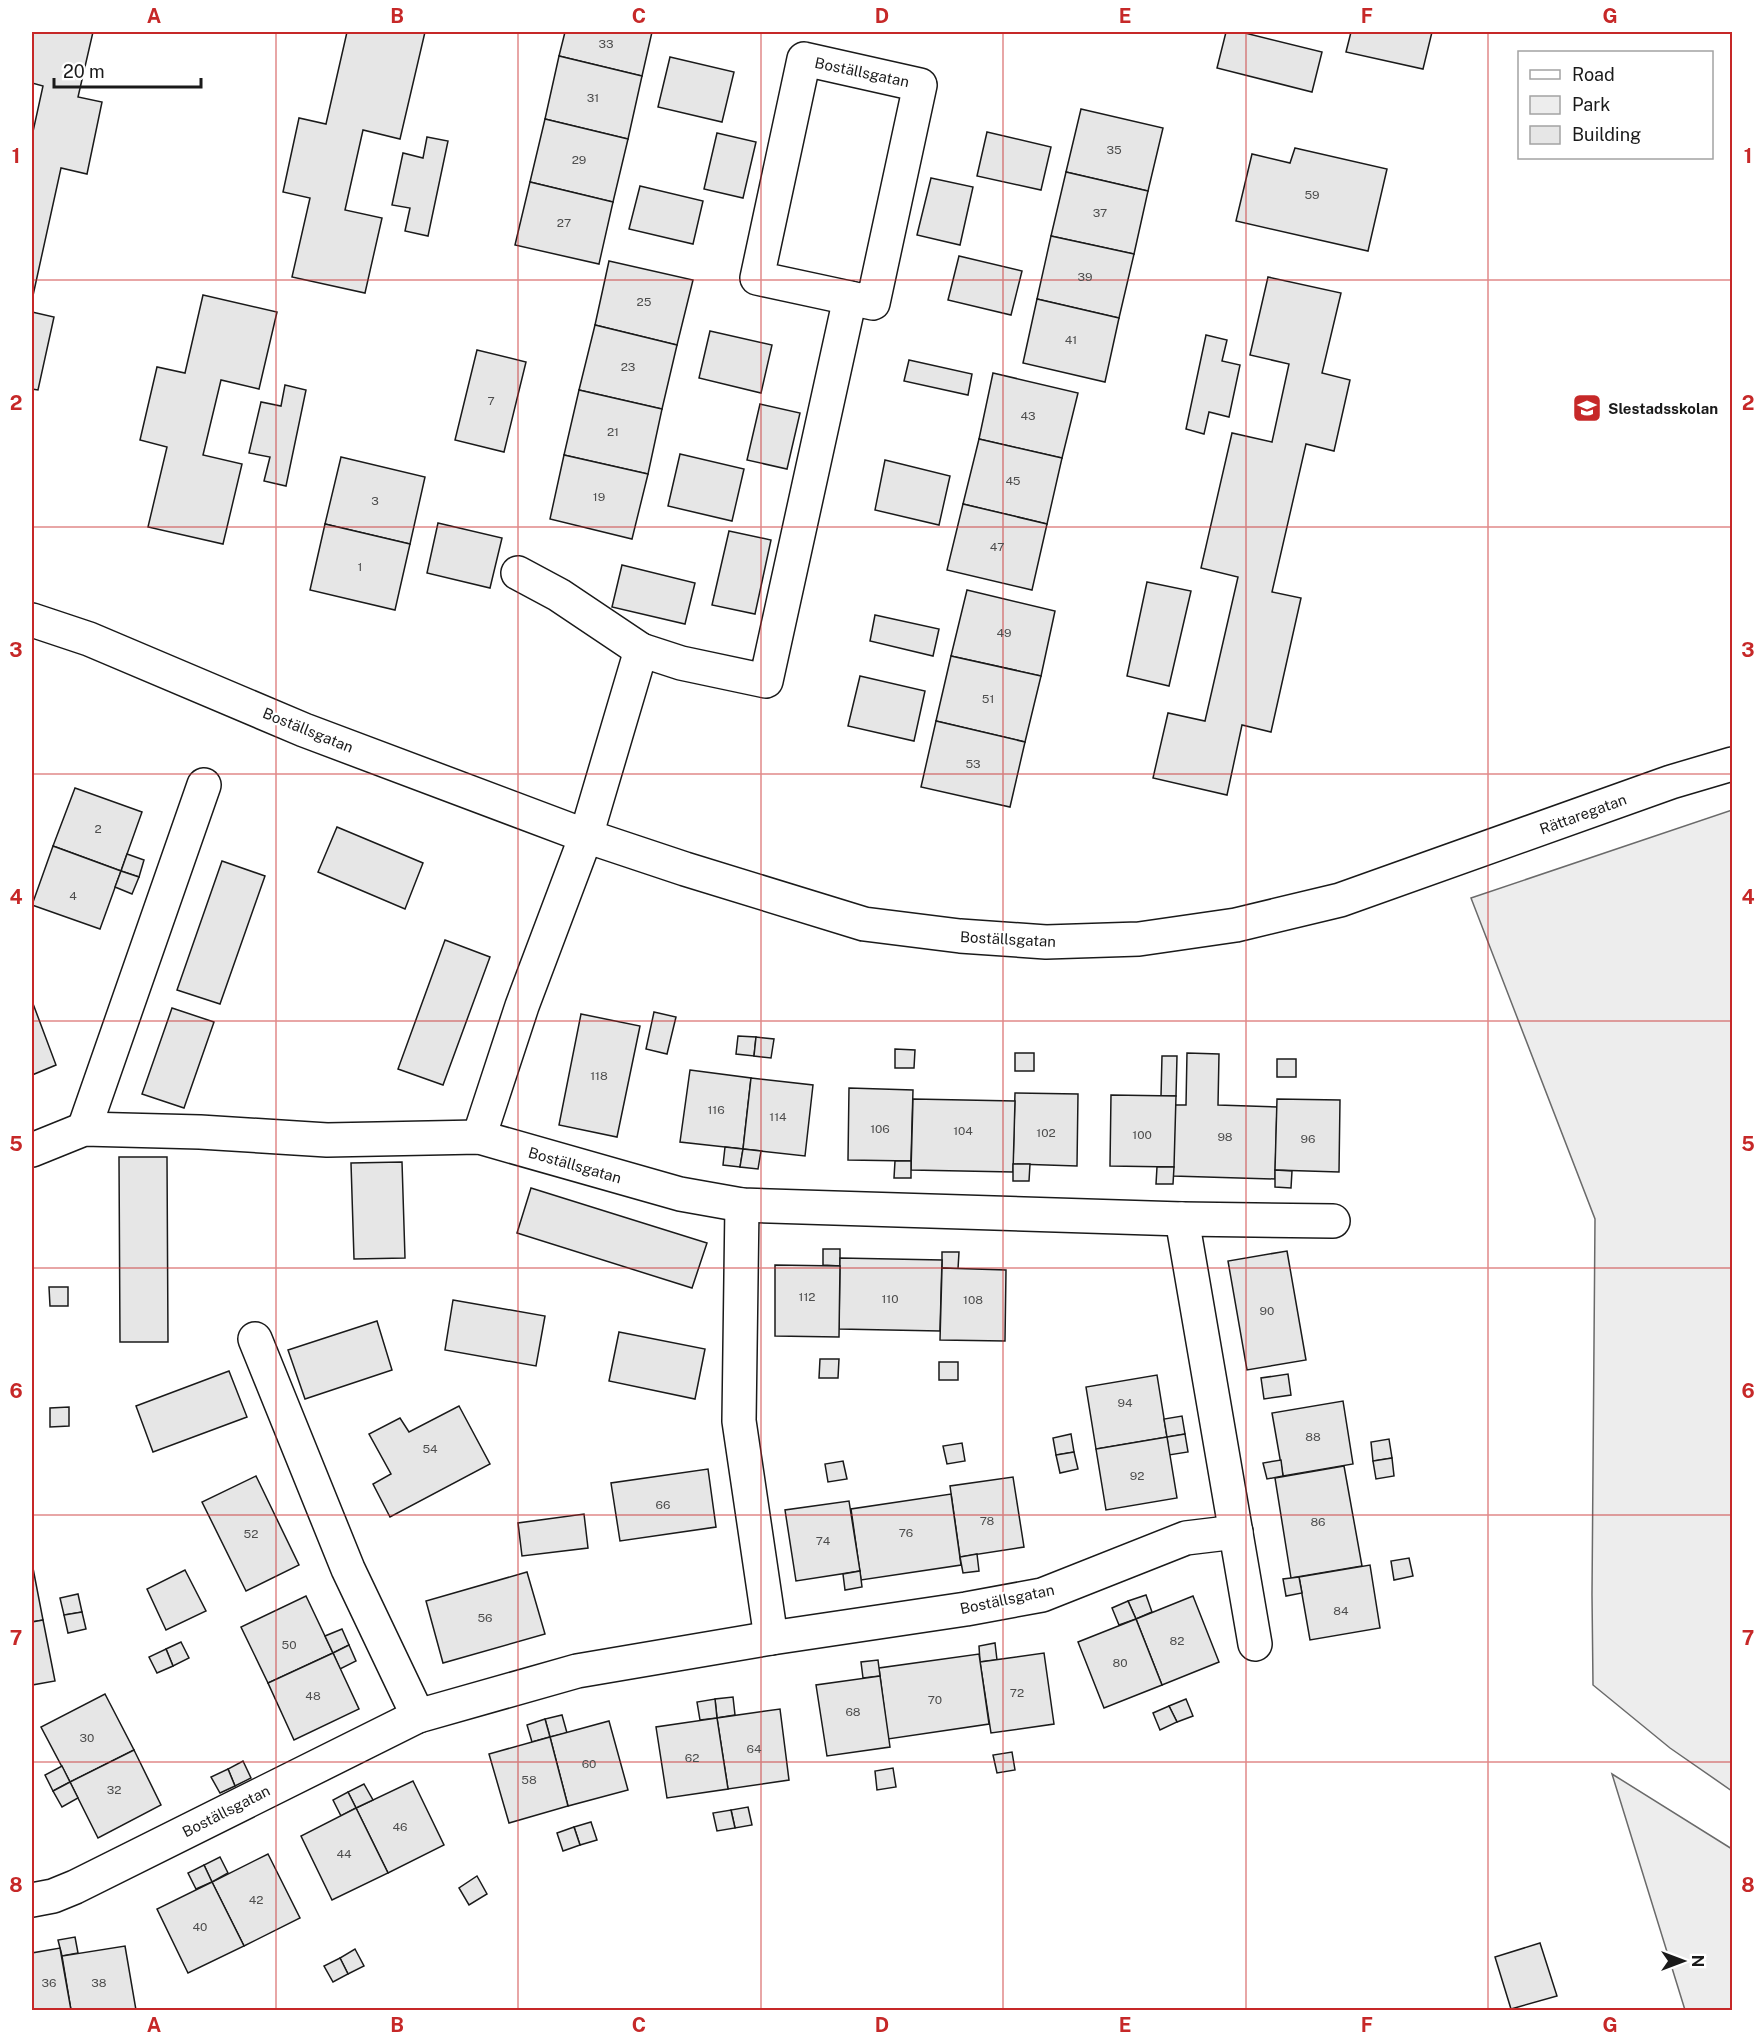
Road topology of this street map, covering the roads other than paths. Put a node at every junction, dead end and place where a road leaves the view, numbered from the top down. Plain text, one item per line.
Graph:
1 (850, 298) junction
2 (518, 573) dead end
3 (32, 620) edge
4 (641, 650) junction
5 (1732, 764) edge
6 (204, 785) dead end
7 (586, 836) junction
8 (1435, 867) joint
9 (84, 1129) junction
10 (479, 1137) junction
11 (32, 1150) edge
12 (742, 1205) junction
13 (1182, 1218) junction
14 (1333, 1221) dead end
15 (255, 1339) dead end
16 (1236, 1532) junction
17 (771, 1638) junction
18 (1255, 1644) dead end
19 (418, 1716) junction
20 (32, 1900) edge

1 - 1 street, Boställsgatan
1 - 4 street
2 - 4 street
3 - 7 street, Boställsgatan
4 - 7 street
5 - 8 street, Rättaregatan
6 - 9 street
7 - 8 street, Boställsgatan
7 - 10 street
9 - 10 street, Boställsgatan
9 - 11 street, Boställsgatan
10 - 12 street, Boställsgatan
12 - 13 street, Boställsgatan
12 - 17 street
13 - 14 street, Boställsgatan
13 - 16 street
15 - 19 street
16 - 17 street, Boställsgatan
16 - 18 street
17 - 19 street, Boställsgatan
19 - 20 street, Boställsgatan

